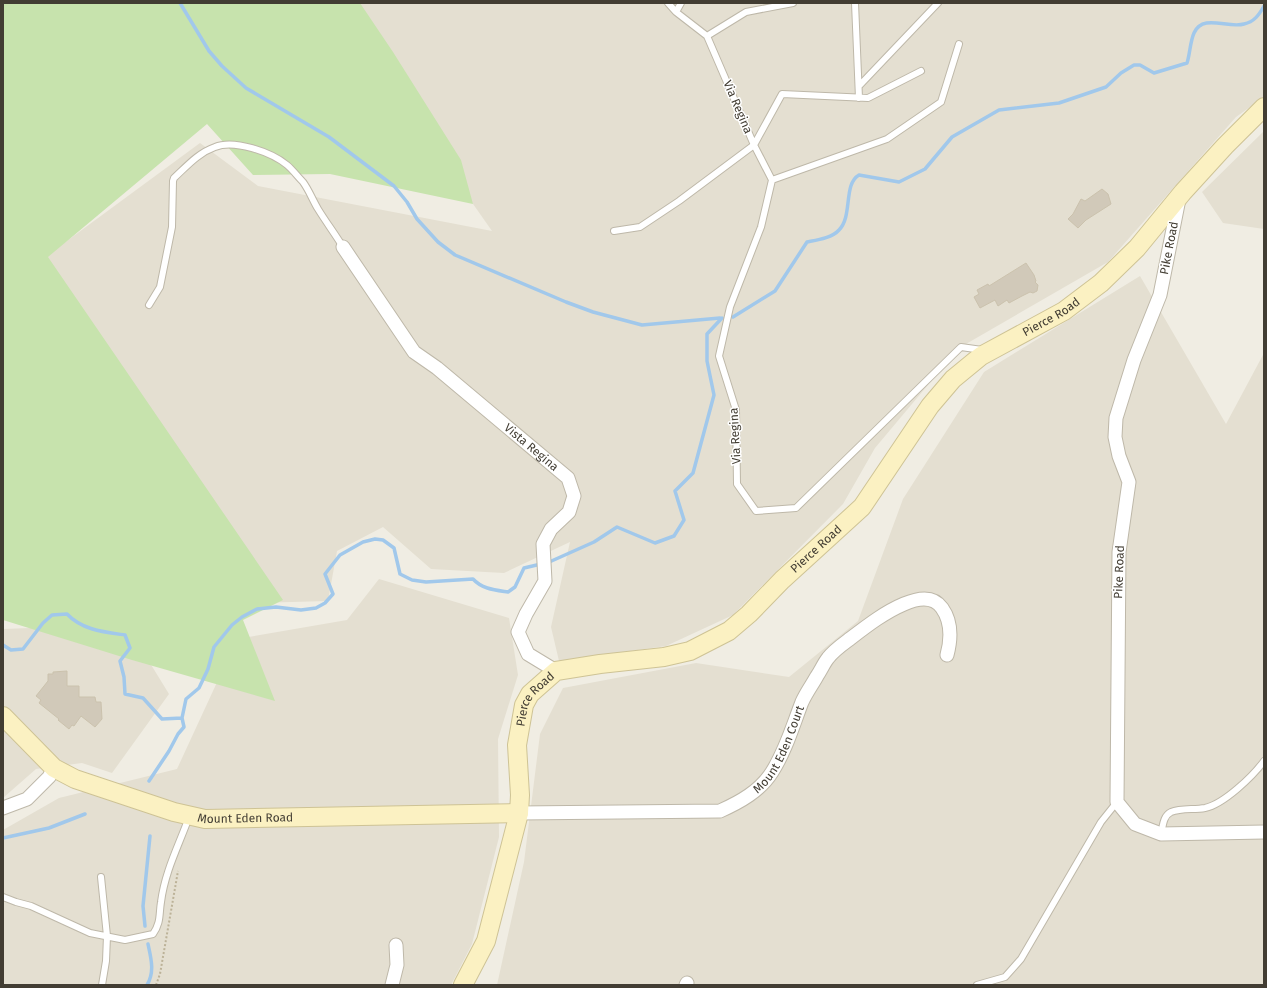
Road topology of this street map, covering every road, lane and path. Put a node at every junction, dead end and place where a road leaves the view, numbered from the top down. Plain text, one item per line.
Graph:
1 (668, 3) edge
2 (681, 3) edge
3 (793, 3) edge
4 (855, 3) edge
5 (938, 3) edge
6 (676, 12) junction
7 (707, 36) junction
8 (959, 44) dead end
9 (921, 71) dead end
10 (859, 86) junction
11 (859, 98) junction
12 (1264, 107) edge
13 (754, 145) junction
14 (772, 180) junction
15 (1180, 196) junction
16 (614, 231) dead end
17 (343, 247) joint
18 (149, 305) dead end
19 (989, 351) junction
20 (947, 655) dead end
21 (556, 671) junction
22 (3, 716) edge
23 (1264, 761) edge
24 (54, 768) junction
25 (1117, 802) junction
26 (3, 808) edge
27 (519, 813) junction
28 (189, 815) junction
29 (1264, 832) edge
30 (1161, 834) junction
31 (178, 869) dead end
32 (101, 877) dead end
33 (3, 898) edge
34 (107, 936) junction
35 (396, 945) dead end
36 (102, 985) edge
37 (156, 985) edge
38 (392, 985) edge
39 (463, 985) edge
40 (977, 985) edge

1 - 6 lane, Via Regina
2 - 6 lane
3 - 7 lane
4 - 10 lane
5 - 10 lane
6 - 7 lane, Via Regina
7 - 13 lane, Via Regina
8 - 14 lane
9 - 11 lane
10 - 11 lane
11 - 13 lane
12 - 15 street, Pierce Road
13 - 14 lane, Via Regina
13 - 16 lane
14 - 19 lane, Via Regina
15 - 19 street, Pierce Road
15 - 25 street, Pike Road
17 - 18 lane
17 - 21 street, Vista Regina
19 - 21 street, Pierce Road
20 - 27 street, Mount Eden Court
21 - 27 street, Pierce Road
22 - 24 street, Mount Eden Road
23 - 30 lane
24 - 26 street
24 - 28 street, Mount Eden Road
25 - 30 street
25 - 40 lane
27 - 28 street, Mount Eden Road
27 - 39 street, Pierce Road
28 - 34 lane
29 - 30 street
31 - 37 path
32 - 34 lane
33 - 34 lane
34 - 36 lane
35 - 38 street

